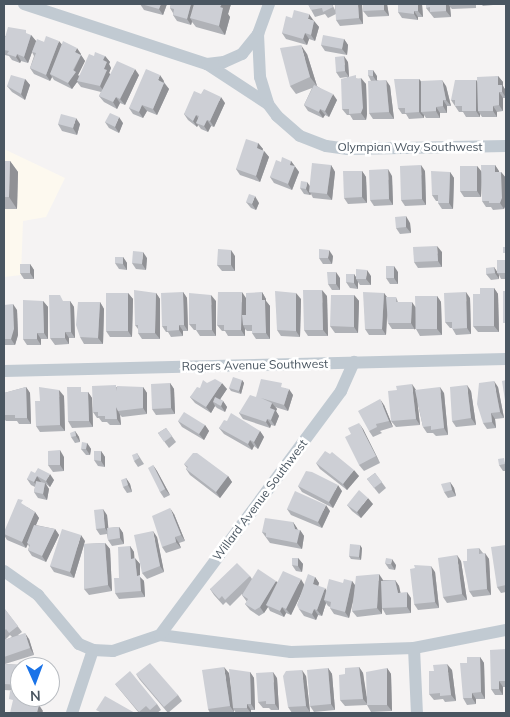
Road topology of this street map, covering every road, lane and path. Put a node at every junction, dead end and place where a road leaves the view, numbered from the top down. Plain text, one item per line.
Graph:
1 (24, 4) edge
2 (269, 4) edge
3 (258, 34) junction
4 (207, 64) junction
5 (268, 104) junction
6 (506, 146) edge
7 (506, 359) edge
8 (354, 362) junction
9 (4, 371) edge
10 (4, 571) edge
11 (506, 630) edge
12 (160, 634) junction
13 (414, 648) junction
14 (93, 650) junction
15 (72, 713) edge
16 (417, 713) edge

1 - 4 street, Olympian Way Southwest
2 - 3 street
3 - 4 street
3 - 5 street, Olympian Way Southwest
4 - 5 street, Olympian Way Southwest
5 - 6 street, Olympian Way Southwest
7 - 8 street, Rogers Avenue Southwest
8 - 9 street, Rogers Avenue Southwest
8 - 12 street, Willard Avenue Southwest
10 - 14 street
11 - 13 street
12 - 13 street
12 - 14 street
13 - 16 street
14 - 15 street

